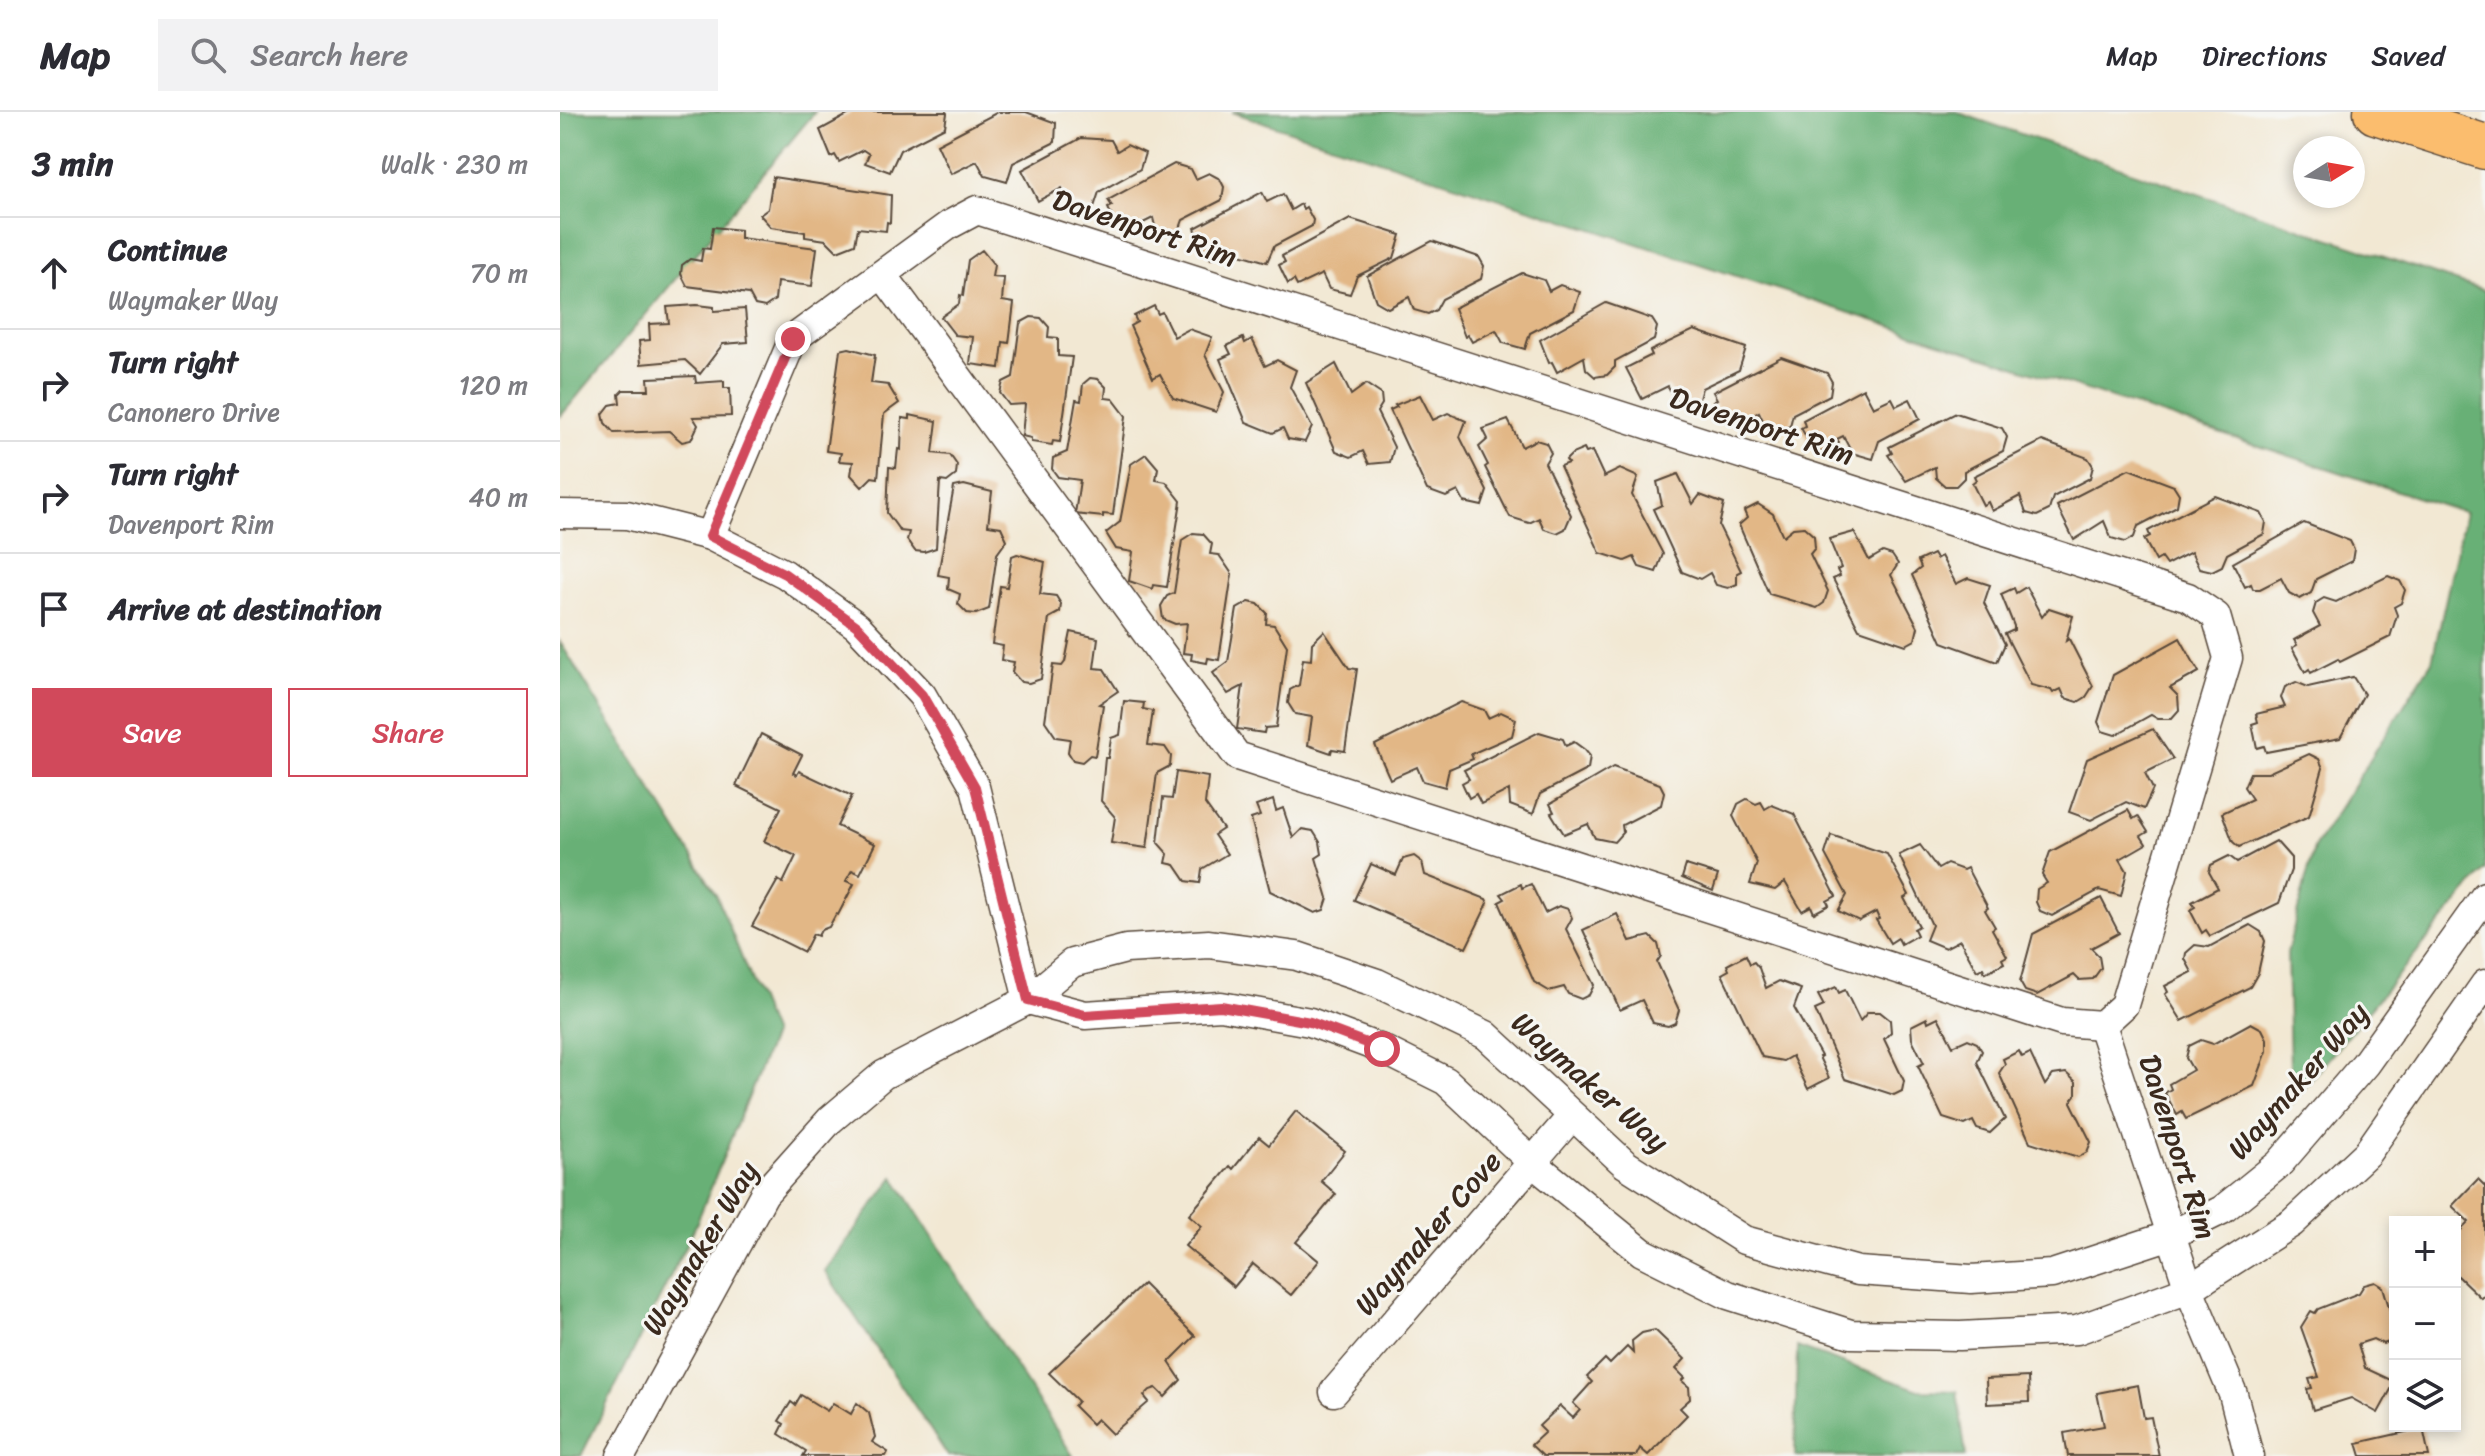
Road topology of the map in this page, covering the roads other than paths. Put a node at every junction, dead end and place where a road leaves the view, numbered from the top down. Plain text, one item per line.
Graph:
1 (2376, 112) edge
2 (2485, 147) edge
3 (883, 275) junction
4 (560, 514) edge
5 (710, 536) junction
6 (2485, 896) edge
7 (2485, 984) edge
8 (1028, 1000) junction
9 (2102, 1025) junction
10 (1572, 1116) junction
11 (1534, 1164) junction
12 (2171, 1235) junction
13 (2189, 1289) junction
14 (1334, 1392) dead end
15 (621, 1456) edge
16 (2249, 1456) edge

1 - 2 highway
3 - 5 street, Davenport Rim
3 - 9 street
3 - 9 street, Davenport Rim
4 - 5 street
5 - 8 street
6 - 12 street, Waymaker Way
7 - 13 street
8 - 10 street, Waymaker Way
8 - 11 street
8 - 15 street, Waymaker Way
9 - 12 street, Davenport Rim
10 - 11 street, Waymaker Cove
10 - 12 street, Waymaker Way
11 - 13 street
11 - 14 street, Waymaker Cove
12 - 13 street, Davenport Rim
13 - 16 street, Davenport Rim

